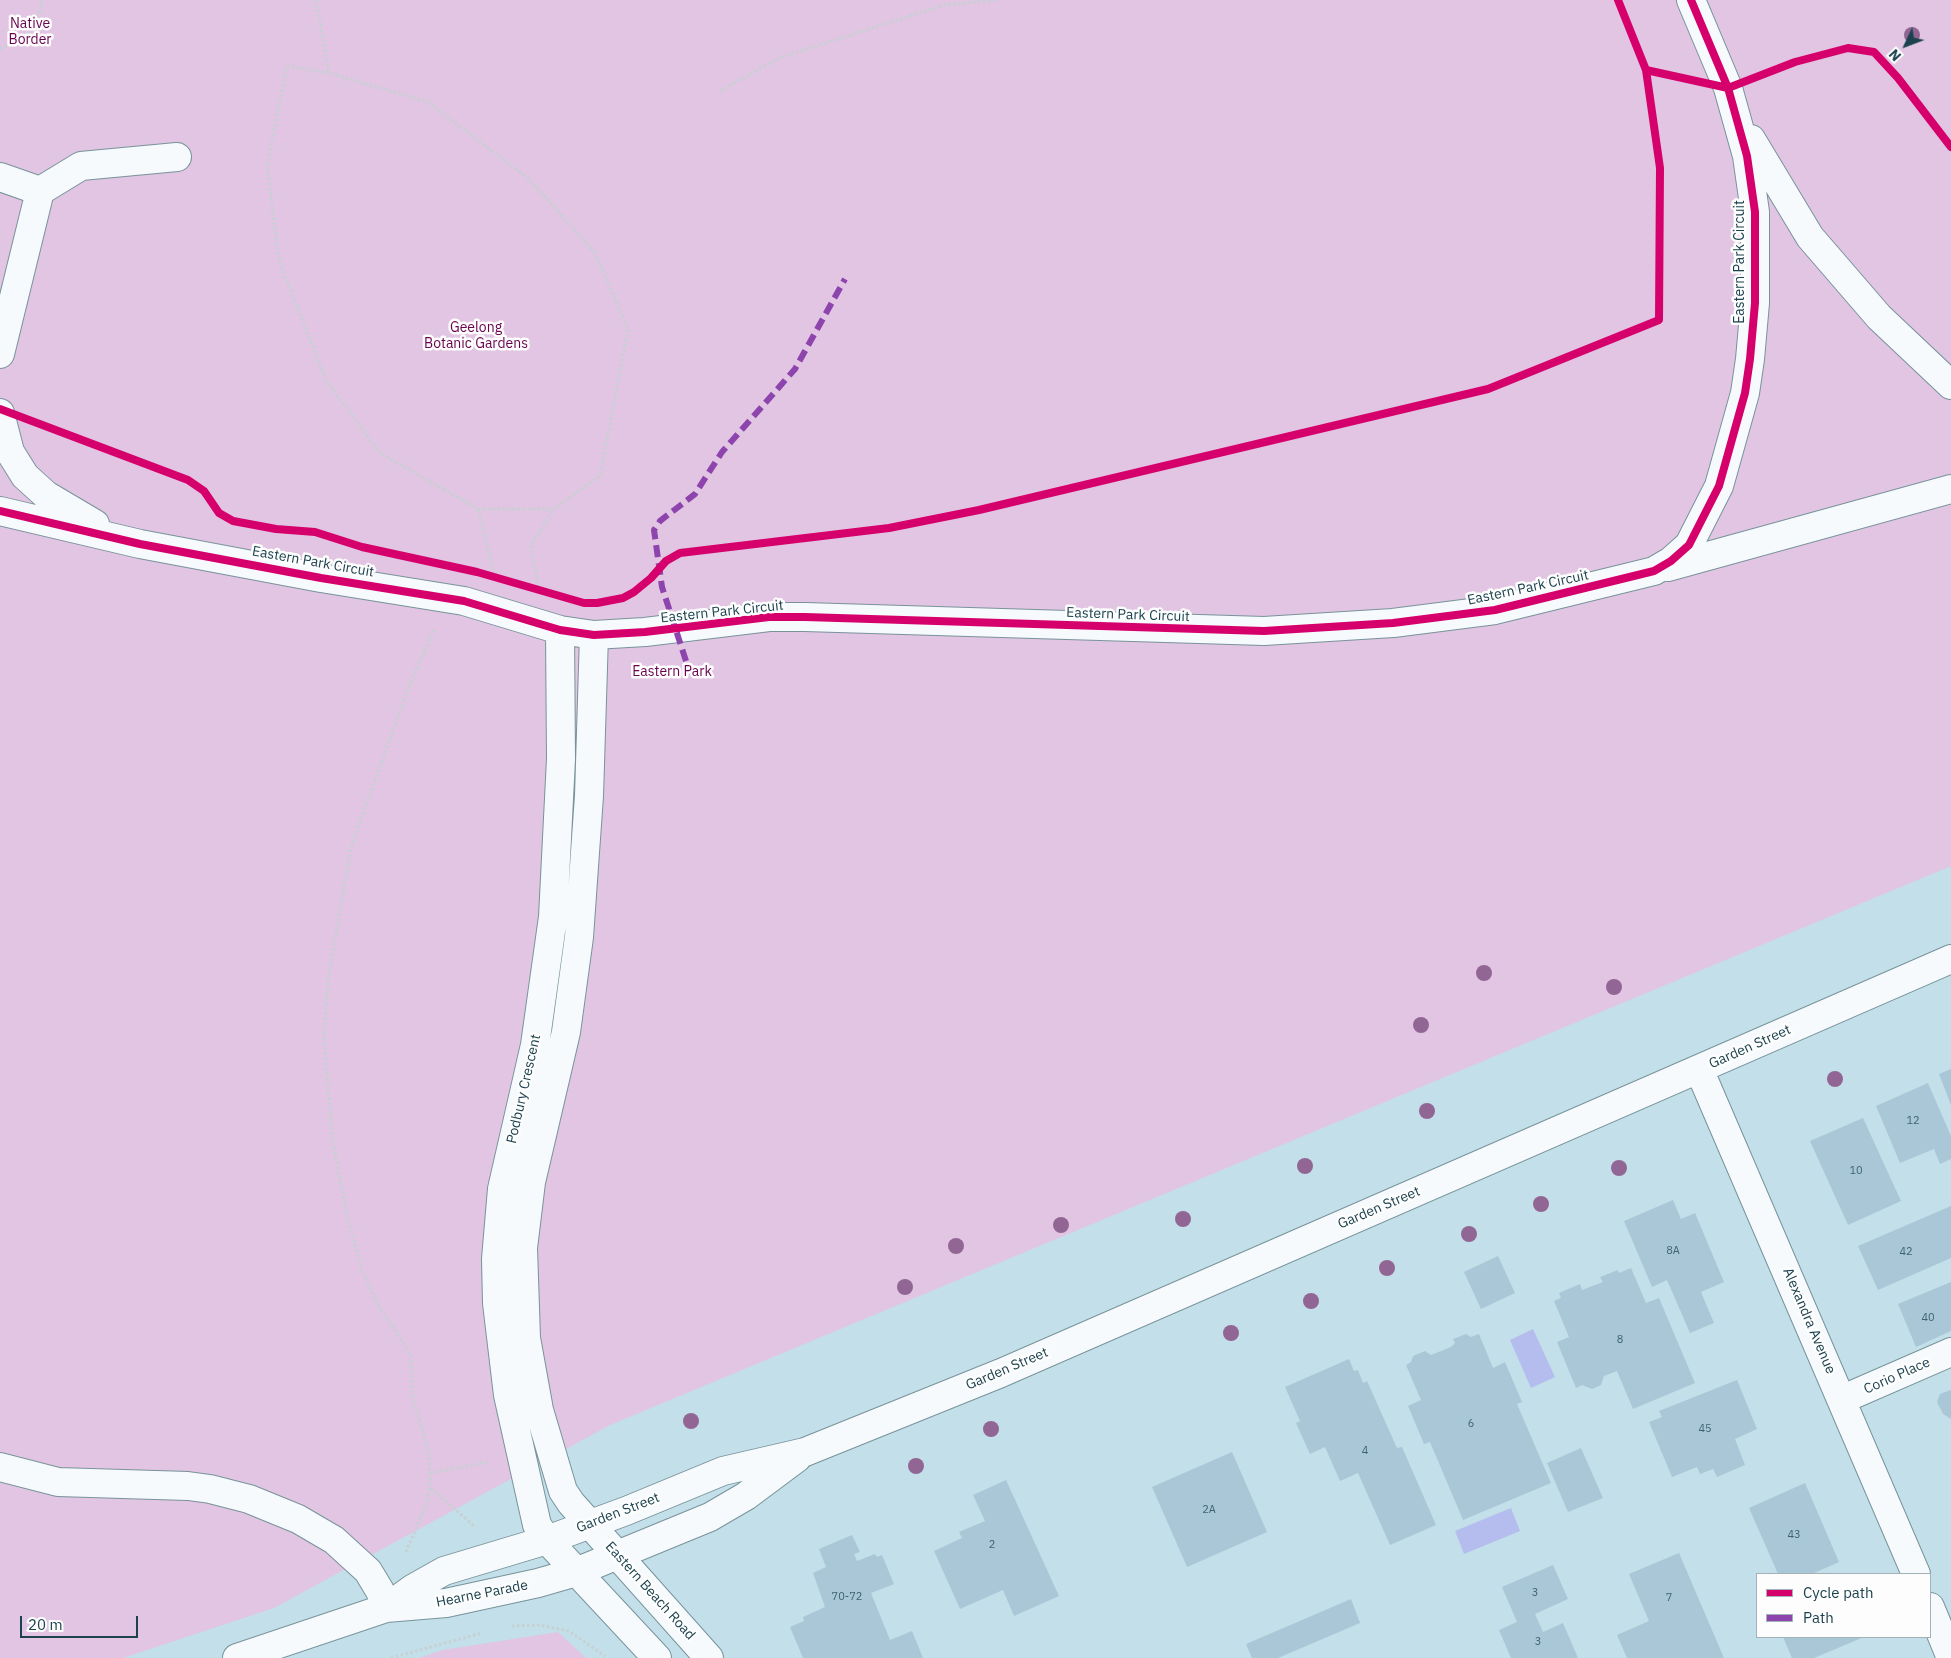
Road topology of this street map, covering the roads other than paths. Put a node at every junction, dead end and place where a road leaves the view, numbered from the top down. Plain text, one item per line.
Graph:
1 (1691, 0) edge
2 (1737, 114) junction
3 (177, 156) dead end
4 (0, 177) edge
5 (40, 191) junction
6 (1, 356) edge
7 (1951, 385) edge
8 (0, 413) edge
9 (1951, 489) edge
10 (0, 511) edge
11 (140, 544) junction
12 (1654, 571) junction
13 (560, 630) junction
14 (594, 635) junction
15 (1951, 959) edge
16 (1699, 1070) junction
17 (1951, 1352) edge
18 (1842, 1399) junction
19 (804, 1452) junction
20 (0, 1466) edge
21 (590, 1524) junction
22 (546, 1540) junction
23 (618, 1556) junction
24 (576, 1572) junction
25 (1916, 1573) edge
26 (386, 1608) junction
27 (1931, 1610) edge
28 (237, 1658) edge
29 (657, 1658) edge
30 (709, 1658) edge
31 (1951, 1658) edge

1 - 2 street, Eastern Park Circuit
2 - 7 street, Eastern Park Circuit
2 - 12 street, Eastern Park Circuit
3 - 5 street
4 - 5 street
5 - 6 street
8 - 11 street
9 - 12 street, Eastern Park Circuit
10 - 11 street, Eastern Park Circuit
11 - 13 street, Eastern Park Circuit
12 - 14 street, Eastern Park Circuit
13 - 14 street, Eastern Park Circuit
13 - 22 street, Podbury Crescent
14 - 21 street, Podbury Crescent
15 - 16 street, Garden Street
16 - 18 street, Alexandra Avenue
16 - 19 street, Garden Street
17 - 18 street, Corio Place
18 - 25 street, Alexandra Avenue
19 - 21 street, Garden Street
19 - 23 street, Garden Street
20 - 26 street
21 - 22 street, Garden Street
21 - 23 street, Eastern Beach Road
22 - 24 street
22 - 26 street, Hearne Parade
23 - 24 street, Garden Street
23 - 30 street, Eastern Beach Road
24 - 26 street, Hearne Parade
24 - 29 street
26 - 28 street, Hearne Parade
27 - 31 street

